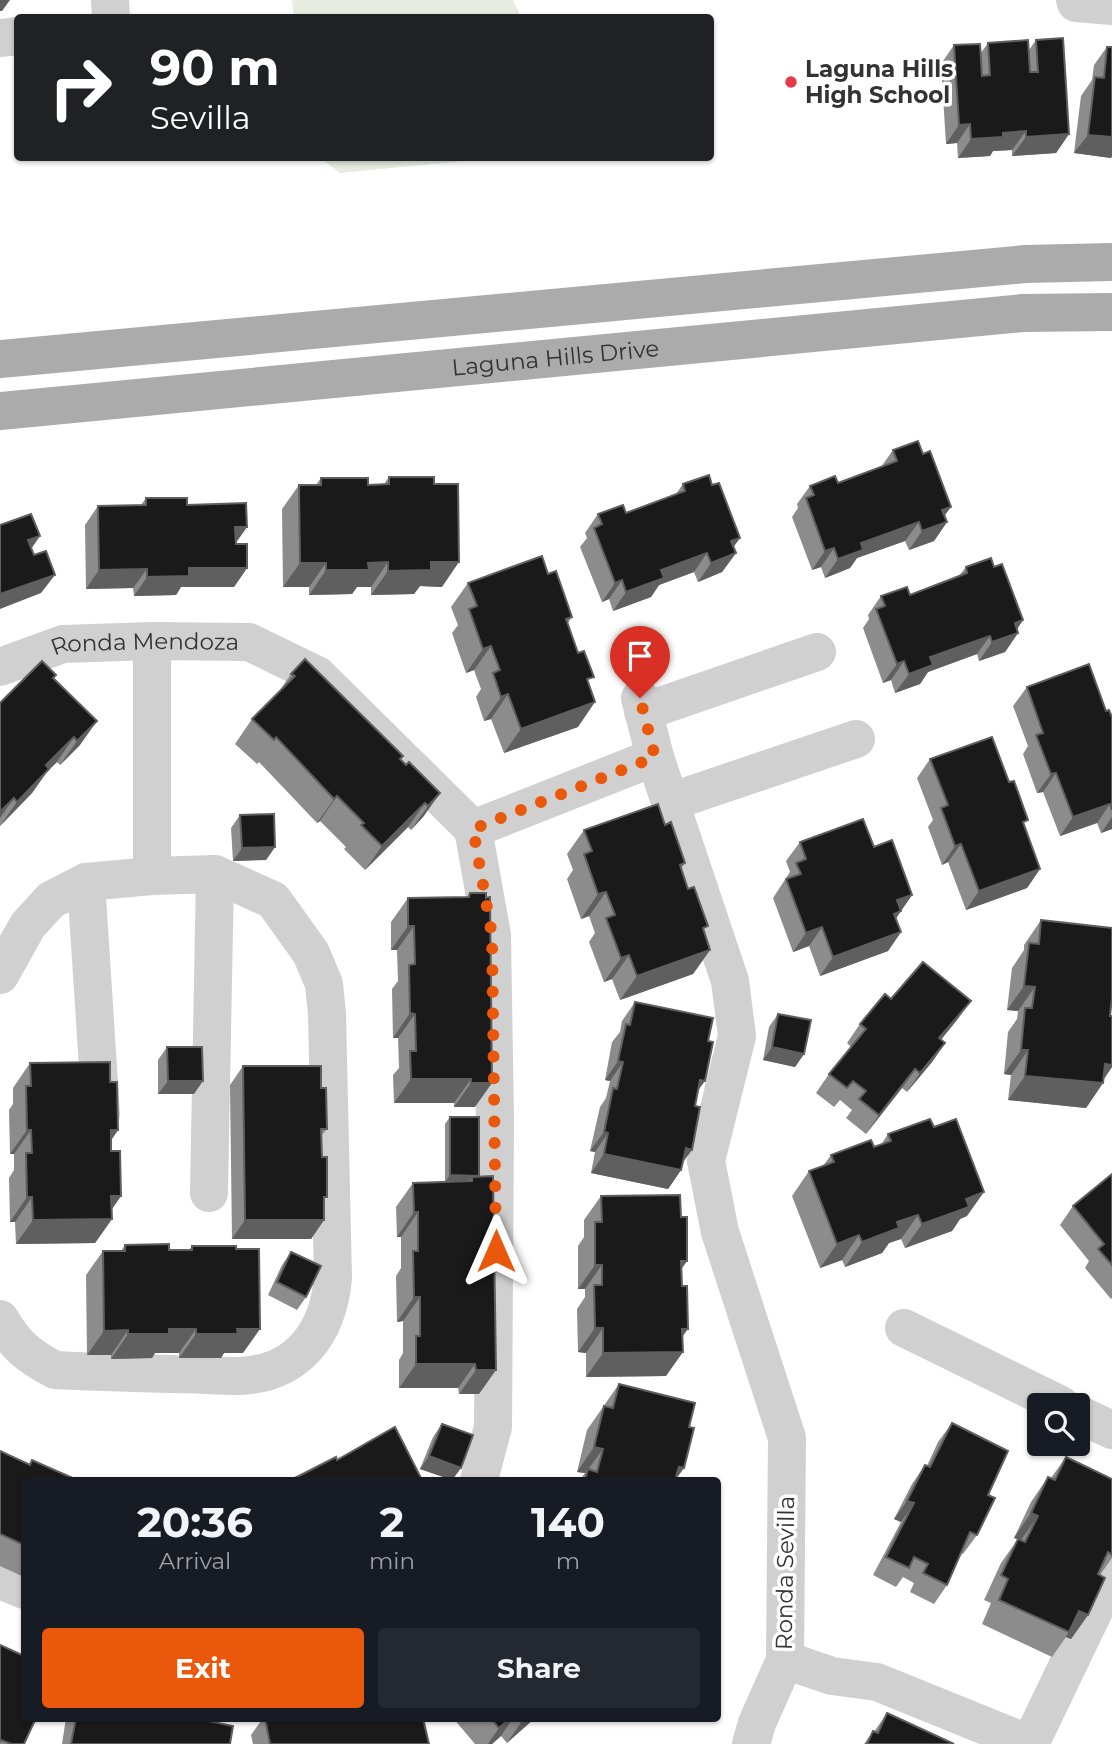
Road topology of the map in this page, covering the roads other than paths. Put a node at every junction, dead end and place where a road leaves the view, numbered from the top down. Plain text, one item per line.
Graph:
1 (1075, 0) edge
2 (1112, 6) edge
3 (1112, 262) edge
4 (1112, 312) edge
5 (0, 359) edge
6 (0, 411) edge
7 (152, 641) junction
8 (817, 652) dead end
9 (0, 667) edge
10 (856, 739) dead end
11 (655, 757) junction
12 (670, 802) junction
13 (473, 829) junction
14 (215, 874) junction
15 (152, 876) junction
16 (86, 882) junction
17 (0, 975) edge
18 (104, 1154) edge
19 (209, 1193) dead end
20 (0, 1319) edge
21 (904, 1328) dead end
22 (1037, 1393) edge
23 (1090, 1420) edge
24 (1112, 1430) edge
25 (480, 1477) edge
26 (1112, 1573) edge
27 (0, 1580) edge
28 (21, 1589) edge
29 (785, 1660) junction
30 (751, 1744) edge
31 (1030, 1744) edge

1 - 2 street
3 - 5 main road
4 - 6 main road, Laguna Hills Drive
7 - 9 street, Ronda Mendoza
7 - 13 street, Ronda Mendoza
7 - 15 street
8 - 11 street, Ronda Sevilla
10 - 12 street
11 - 12 street, Ronda Sevilla
11 - 13 street
12 - 29 street, Ronda Sevilla
13 - 25 street
14 - 15 street
14 - 19 street
14 - 20 street
15 - 16 street
16 - 17 street
16 - 18 street
21 - 22 street
23 - 24 street
26 - 31 street
27 - 28 street
29 - 30 street, Ronda Sevilla
29 - 31 street

